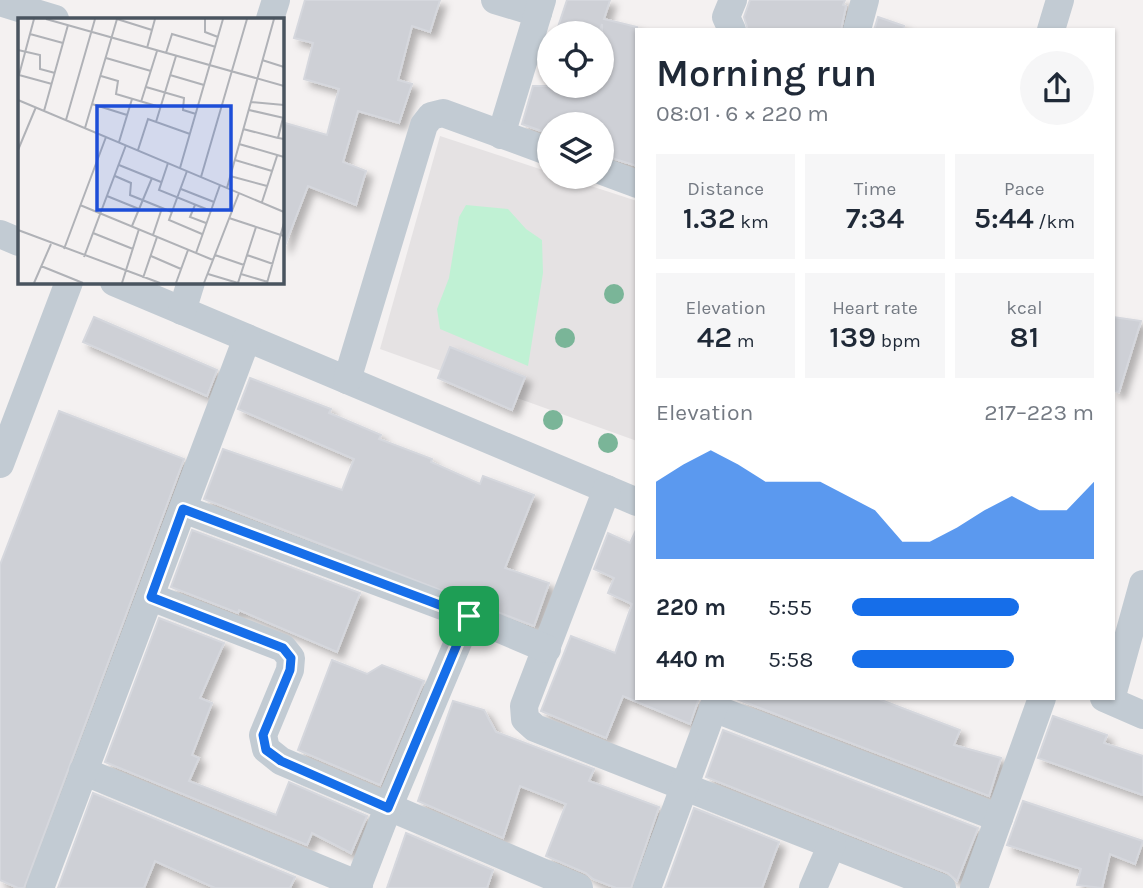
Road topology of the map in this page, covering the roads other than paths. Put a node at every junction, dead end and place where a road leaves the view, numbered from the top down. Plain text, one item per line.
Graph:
1 (276, 0) edge
2 (495, 0) edge
3 (733, 0) edge
4 (865, 0) edge
5 (1060, 0) edge
6 (0, 2) edge
7 (540, 6) edge
8 (52, 18) edge
9 (270, 18) edge
10 (731, 28) edge
11 (858, 28) edge
12 (1052, 28) edge
13 (501, 135) junction
14 (537, 147) edge
15 (614, 175) edge
16 (635, 183) edge
17 (0, 234) edge
18 (18, 242) edge
19 (68, 284) edge
20 (119, 284) edge
21 (190, 284) edge
22 (183, 311) junction
23 (247, 338) junction
24 (347, 380) junction
25 (0, 464) edge
26 (607, 489) junction
27 (635, 501) edge
28 (183, 509) junction
29 (1142, 595) edge
30 (151, 597) junction
31 (469, 616) junction
32 (547, 649) junction
33 (1115, 682) edge
34 (1041, 700) edge
35 (1114, 700) edge
36 (715, 703) edge
37 (1143, 715) edge
38 (83, 771) junction
39 (685, 785) junction
40 (388, 808) junction
41 (999, 818) junction
42 (832, 844) junction
43 (561, 885) edge
44 (358, 886) edge
45 (40, 888) edge
46 (647, 888) edge
47 (813, 888) edge
48 (943, 888) edge
49 (974, 888) edge

1 - 9 street
2 - 7 street
3 - 10 street
4 - 11 street
5 - 12 street
6 - 8 street
7 - 13 street
13 - 14 street
13 - 24 street
15 - 16 street
17 - 18 street
19 - 25 street
20 - 22 street
21 - 22 street
22 - 23 street
23 - 24 street
23 - 28 street
24 - 26 street
26 - 27 street
26 - 32 street
28 - 30 street
28 - 31 street
29 - 33 street
30 - 38 street
30 - 40 street
31 - 32 street
31 - 40 street
32 - 39 street
34 - 41 street
35 - 37 street
36 - 39 street
36 - 41 street
38 - 44 street
38 - 45 street
39 - 42 street
39 - 46 street
40 - 43 street
40 - 44 street
41 - 49 street
42 - 47 street
42 - 48 street

